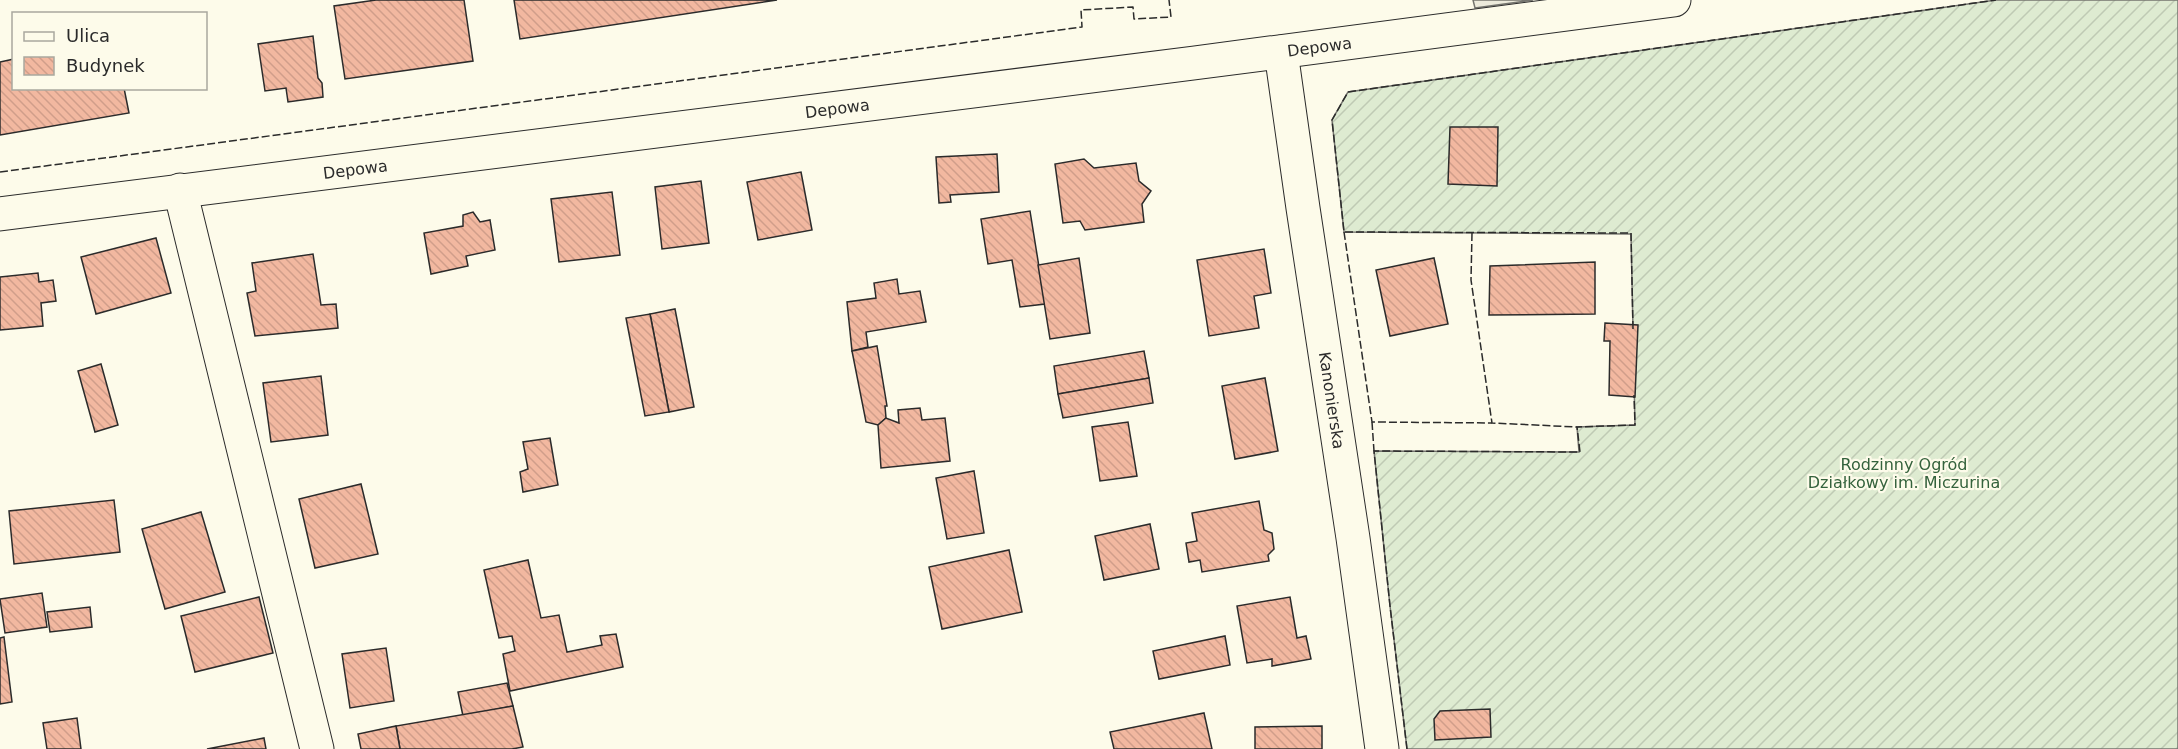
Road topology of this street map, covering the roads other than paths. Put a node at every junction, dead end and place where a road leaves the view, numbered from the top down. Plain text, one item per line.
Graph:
1 (1674, 0) edge
2 (1281, 52) junction
3 (180, 190) junction
4 (0, 214) edge
5 (317, 749) edge
6 (1382, 749) edge

1 - 2 street, Depowa
2 - 3 street, Depowa
2 - 6 street, Kanonierska
3 - 4 street, Depowa
3 - 5 street

